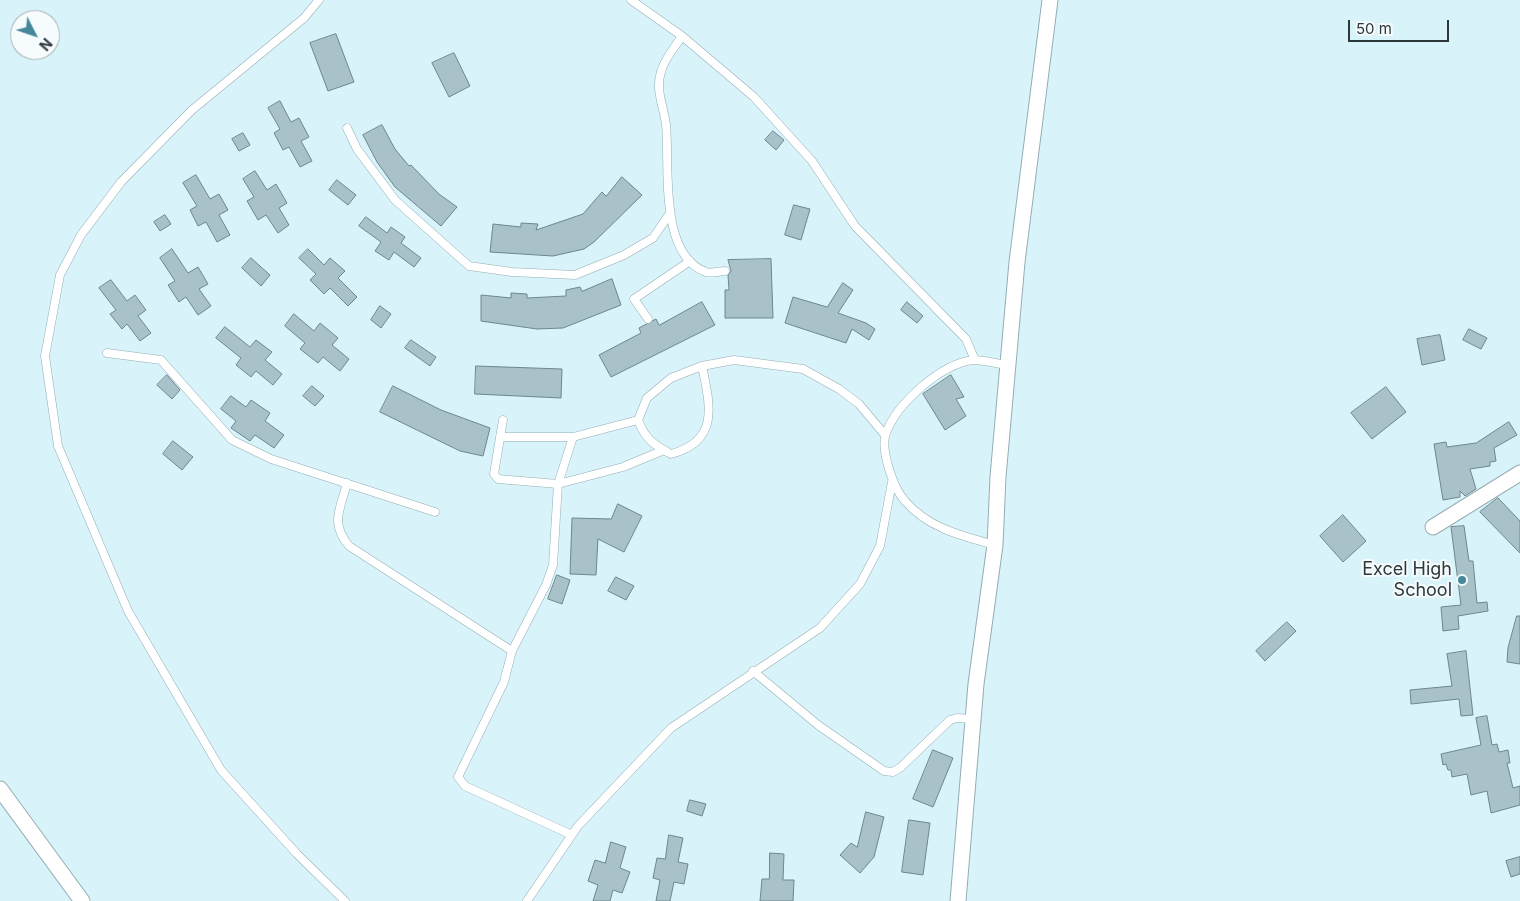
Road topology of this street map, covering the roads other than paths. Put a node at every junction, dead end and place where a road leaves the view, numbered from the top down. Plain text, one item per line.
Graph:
1 (319, 0) edge
2 (631, 0) edge
3 (1050, 0) edge
4 (682, 36) junction
5 (347, 128) dead end
6 (670, 213) junction
7 (690, 261) junction
8 (725, 271) dead end
9 (648, 319) dead end
10 (107, 353) dead end
11 (975, 360) junction
12 (1008, 365) junction
13 (702, 366) junction
14 (503, 420) dead end
15 (638, 420) junction
16 (885, 435) junction
17 (500, 437) junction
18 (573, 437) junction
19 (664, 450) junction
20 (1520, 473) edge
21 (892, 482) junction
22 (347, 483) junction
23 (558, 484) junction
24 (435, 512) dead end
25 (1433, 527) dead end
26 (995, 545) junction
27 (512, 651) junction
28 (753, 671) junction
29 (973, 719) junction
30 (0, 789) edge
31 (572, 835) junction
32 (82, 901) edge
33 (345, 901) edge
34 (527, 901) edge
35 (958, 901) edge

1 - 33 lane
2 - 4 lane
3 - 12 street
4 - 6 lane
4 - 11 lane
5 - 6 lane
6 - 7 lane
7 - 8 lane
7 - 9 lane
10 - 22 lane
11 - 12 lane
11 - 16 lane
12 - 26 street
13 - 15 lane
13 - 16 lane
13 - 19 lane
14 - 17 lane
15 - 18 lane
15 - 19 lane
16 - 21 lane
17 - 18 lane
17 - 23 lane
18 - 23 lane
19 - 23 lane
20 - 25 street
21 - 26 lane
21 - 28 lane
22 - 24 lane
22 - 27 lane
23 - 27 lane
26 - 29 street
27 - 31 lane
28 - 29 lane
28 - 31 lane
29 - 35 street
30 - 32 street
31 - 34 lane

